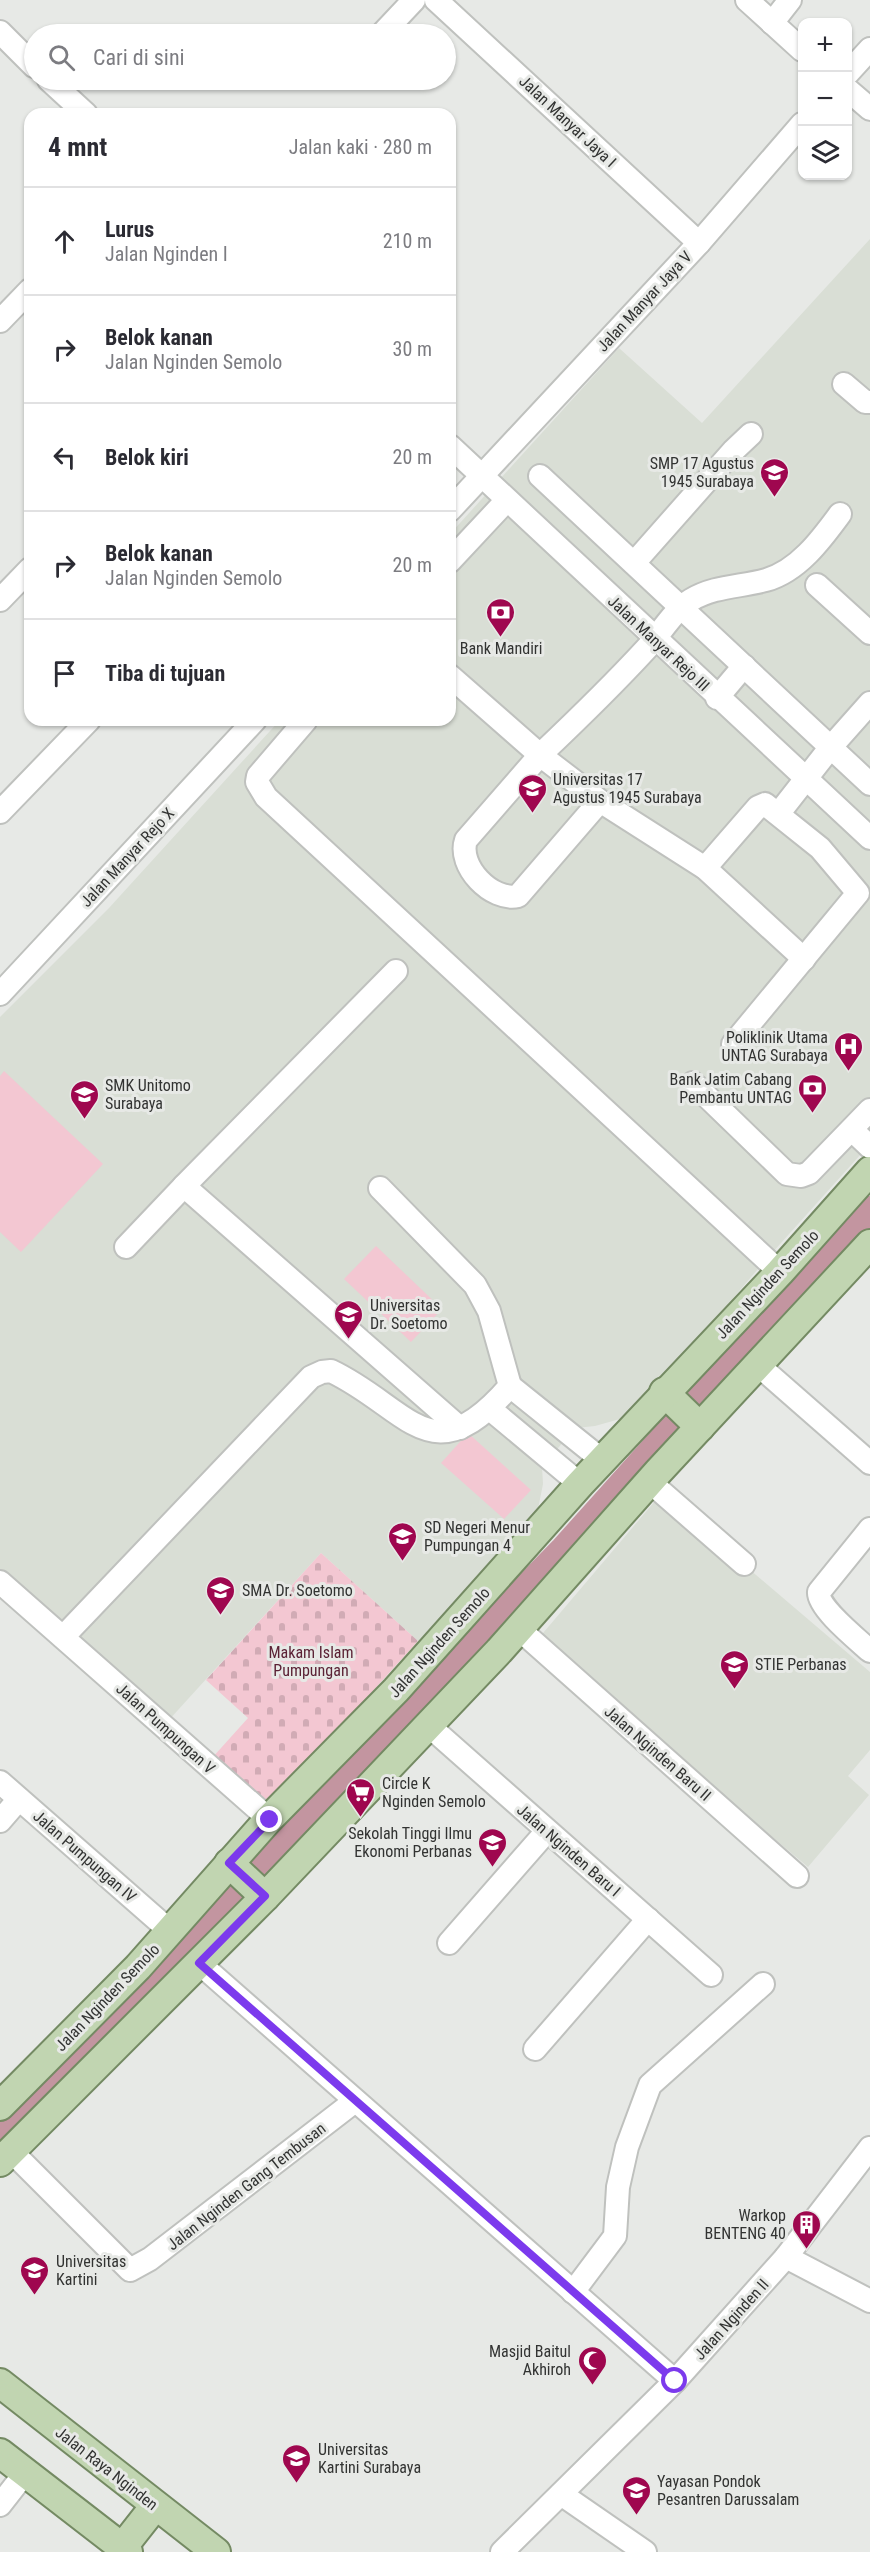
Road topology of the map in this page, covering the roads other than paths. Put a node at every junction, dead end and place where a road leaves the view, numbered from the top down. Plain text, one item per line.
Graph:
1 (414, 0) edge
2 (436, 0) edge
3 (747, 0) edge
4 (790, 0) edge
5 (772, 23) junction
6 (391, 24) edge
7 (1, 34) edge
8 (798, 46) edge
9 (870, 49) edge
10 (24, 56) edge
11 (849, 72) edge
12 (60, 90) edge
13 (852, 93) edge
14 (79, 108) edge
15 (870, 109) edge
16 (800, 126) edge
17 (699, 243) junction
18 (24, 296) edge
19 (0, 321) edge
20 (844, 384) dead end
21 (870, 402) edge
22 (751, 434) dead end
23 (456, 451) edge
24 (483, 476) junction
25 (540, 476) dead end
26 (507, 500) junction
27 (456, 504) edge
28 (840, 514) dead end
29 (456, 555) edge
30 (634, 563) junction
31 (24, 575) edge
32 (817, 585) dead end
33 (0, 600) edge
34 (682, 607) junction
35 (870, 633) edge
36 (654, 639) junction
37 (744, 666) junction
38 (456, 681) edge
39 (717, 698) junction
40 (870, 703) edge
41 (83, 726) edge
42 (249, 726) edge
43 (301, 726) edge
44 (830, 748) junction
45 (540, 755) junction
46 (806, 778) junction
47 (870, 784) edge
48 (600, 801) junction
49 (0, 812) edge
50 (779, 813) junction
51 (870, 838) edge
52 (705, 868) junction
53 (804, 959) junction
54 (396, 971) dead end
55 (0, 994) edge
56 (733, 1044) dead end
57 (693, 1083) dead end
58 (870, 1110) edge
59 (852, 1130) junction
60 (870, 1147) edge
61 (870, 1171) edge
62 (184, 1186) junction
63 (380, 1188) dead end
64 (870, 1244) edge
65 (126, 1247) dead end
66 (780, 1272) junction
67 (758, 1365) junction
68 (510, 1386) junction
69 (490, 1409) junction
70 (684, 1410) junction
71 (460, 1428) junction
72 (602, 1460) junction
73 (870, 1463) edge
74 (650, 1482) junction
75 (579, 1484) junction
76 (870, 1529) edge
77 (744, 1564) dead end
78 (0, 1582) edge
79 (519, 1629) junction
80 (63, 1637) junction
81 (870, 1651) edge
82 (428, 1725) junction
83 (0, 1782) edge
84 (19, 1799) junction
85 (270, 1820) junction
86 (0, 1821) edge
87 (547, 1832) junction
88 (797, 1876) dead end
89 (247, 1880) junction
90 (648, 1919) junction
91 (170, 1931) junction
92 (449, 1943) dead end
93 (203, 1967) junction
94 (711, 1975) dead end
95 (763, 1984) dead end
96 (535, 2049) dead end
97 (355, 2101) junction
98 (0, 2106) edge
99 (870, 2148) edge
100 (5, 2157) edge
101 (786, 2258) junction
102 (573, 2292) junction
103 (870, 2301) edge
104 (675, 2381) junction
105 (0, 2383) edge
106 (0, 2453) edge
107 (25, 2473) junction
108 (561, 2494) junction
109 (0, 2505) edge
110 (155, 2506) junction
111 (125, 2550) edge
112 (216, 2552) edge
113 (502, 2552) edge
114 (645, 2552) edge

1 - 6 street
2 - 17 street, Jalan Manyar Jaya I
3 - 5 street
4 - 5 street
5 - 8 street
7 - 10 street
9 - 11 street
12 - 14 street
13 - 15 street
16 - 17 street, Jalan Manyar Jaya V
17 - 24 street, Jalan Manyar Jaya V
18 - 19 street
20 - 21 street
22 - 30 street
23 - 24 street, Jalan Manyar Rejo III
24 - 26 street, Jalan Manyar Rejo III
24 - 27 street
25 - 30 street
26 - 29 street
26 - 36 street, Jalan Manyar Rejo III
28 - 34 street
30 - 34 street
31 - 33 street
32 - 35 street
34 - 36 street
34 - 37 street
36 - 39 street, Jalan Manyar Rejo III
36 - 45 street
37 - 39 street
37 - 44 street
38 - 45 street
39 - 46 street, Jalan Manyar Rejo III
40 - 44 street
41 - 49 street
42 - 55 street, Jalan Manyar Rejo X
43 - 66 street
44 - 46 street
44 - 47 street
45 - 48 street
45 - 48 street
46 - 50 street
46 - 51 street, Jalan Manyar Rejo III
48 - 52 street
50 - 52 street
50 - 53 street
52 - 53 street
53 - 56 street
54 - 62 street
57 - 59 street
58 - 59 street
59 - 60 street
61 - 66 main road, Jalan Nginden Semolo
62 - 65 street
62 - 71 street
63 - 68 street
64 - 67 main road, Jalan Nginden Semolo
66 - 70 main road, Jalan Nginden Semolo
67 - 70 main road, Jalan Nginden Semolo
67 - 73 street
68 - 69 street
68 - 72 street
69 - 71 street
69 - 75 street
70 - 72 main road, Jalan Nginden Semolo
70 - 74 main road, Jalan Nginden Semolo
71 - 80 street
72 - 75 main road, Jalan Nginden Semolo
74 - 77 street
74 - 79 main road, Jalan Nginden Semolo
75 - 85 main road, Jalan Nginden Semolo
76 - 81 street
78 - 80 street, Jalan Pumpungan V
79 - 82 main road, Jalan Nginden Semolo
79 - 88 street, Jalan Nginden Baru II
80 - 85 street, Jalan Pumpungan V
82 - 87 street, Jalan Nginden Baru I
82 - 89 main road, Jalan Nginden Semolo
83 - 84 street, Jalan Pumpungan IV
84 - 86 street
84 - 91 street, Jalan Pumpungan IV
85 - 89 main road, Jalan Nginden Semolo
87 - 90 street, Jalan Nginden Baru I
87 - 92 street
89 - 91 main road, Jalan Nginden Semolo
89 - 93 main road, Jalan Nginden Semolo
90 - 94 street, Jalan Nginden Baru I
90 - 96 street
91 - 98 main road, Jalan Nginden Semolo
93 - 97 street
93 - 100 main road, Jalan Nginden Semolo
95 - 102 street
97 - 100 street, Jalan Nginden Gang Tembusan
97 - 102 street
99 - 101 street, Jalan Nginden II
101 - 103 street
101 - 104 street, Jalan Nginden II
102 - 104 street
104 - 108 street, Jalan Nginden II
105 - 110 main road, Jalan Raya Nginden
106 - 107 main road
107 - 109 street
107 - 111 main road
108 - 113 street, Jalan Nginden II
108 - 114 street
110 - 111 main road
110 - 112 main road, Jalan Raya Nginden

